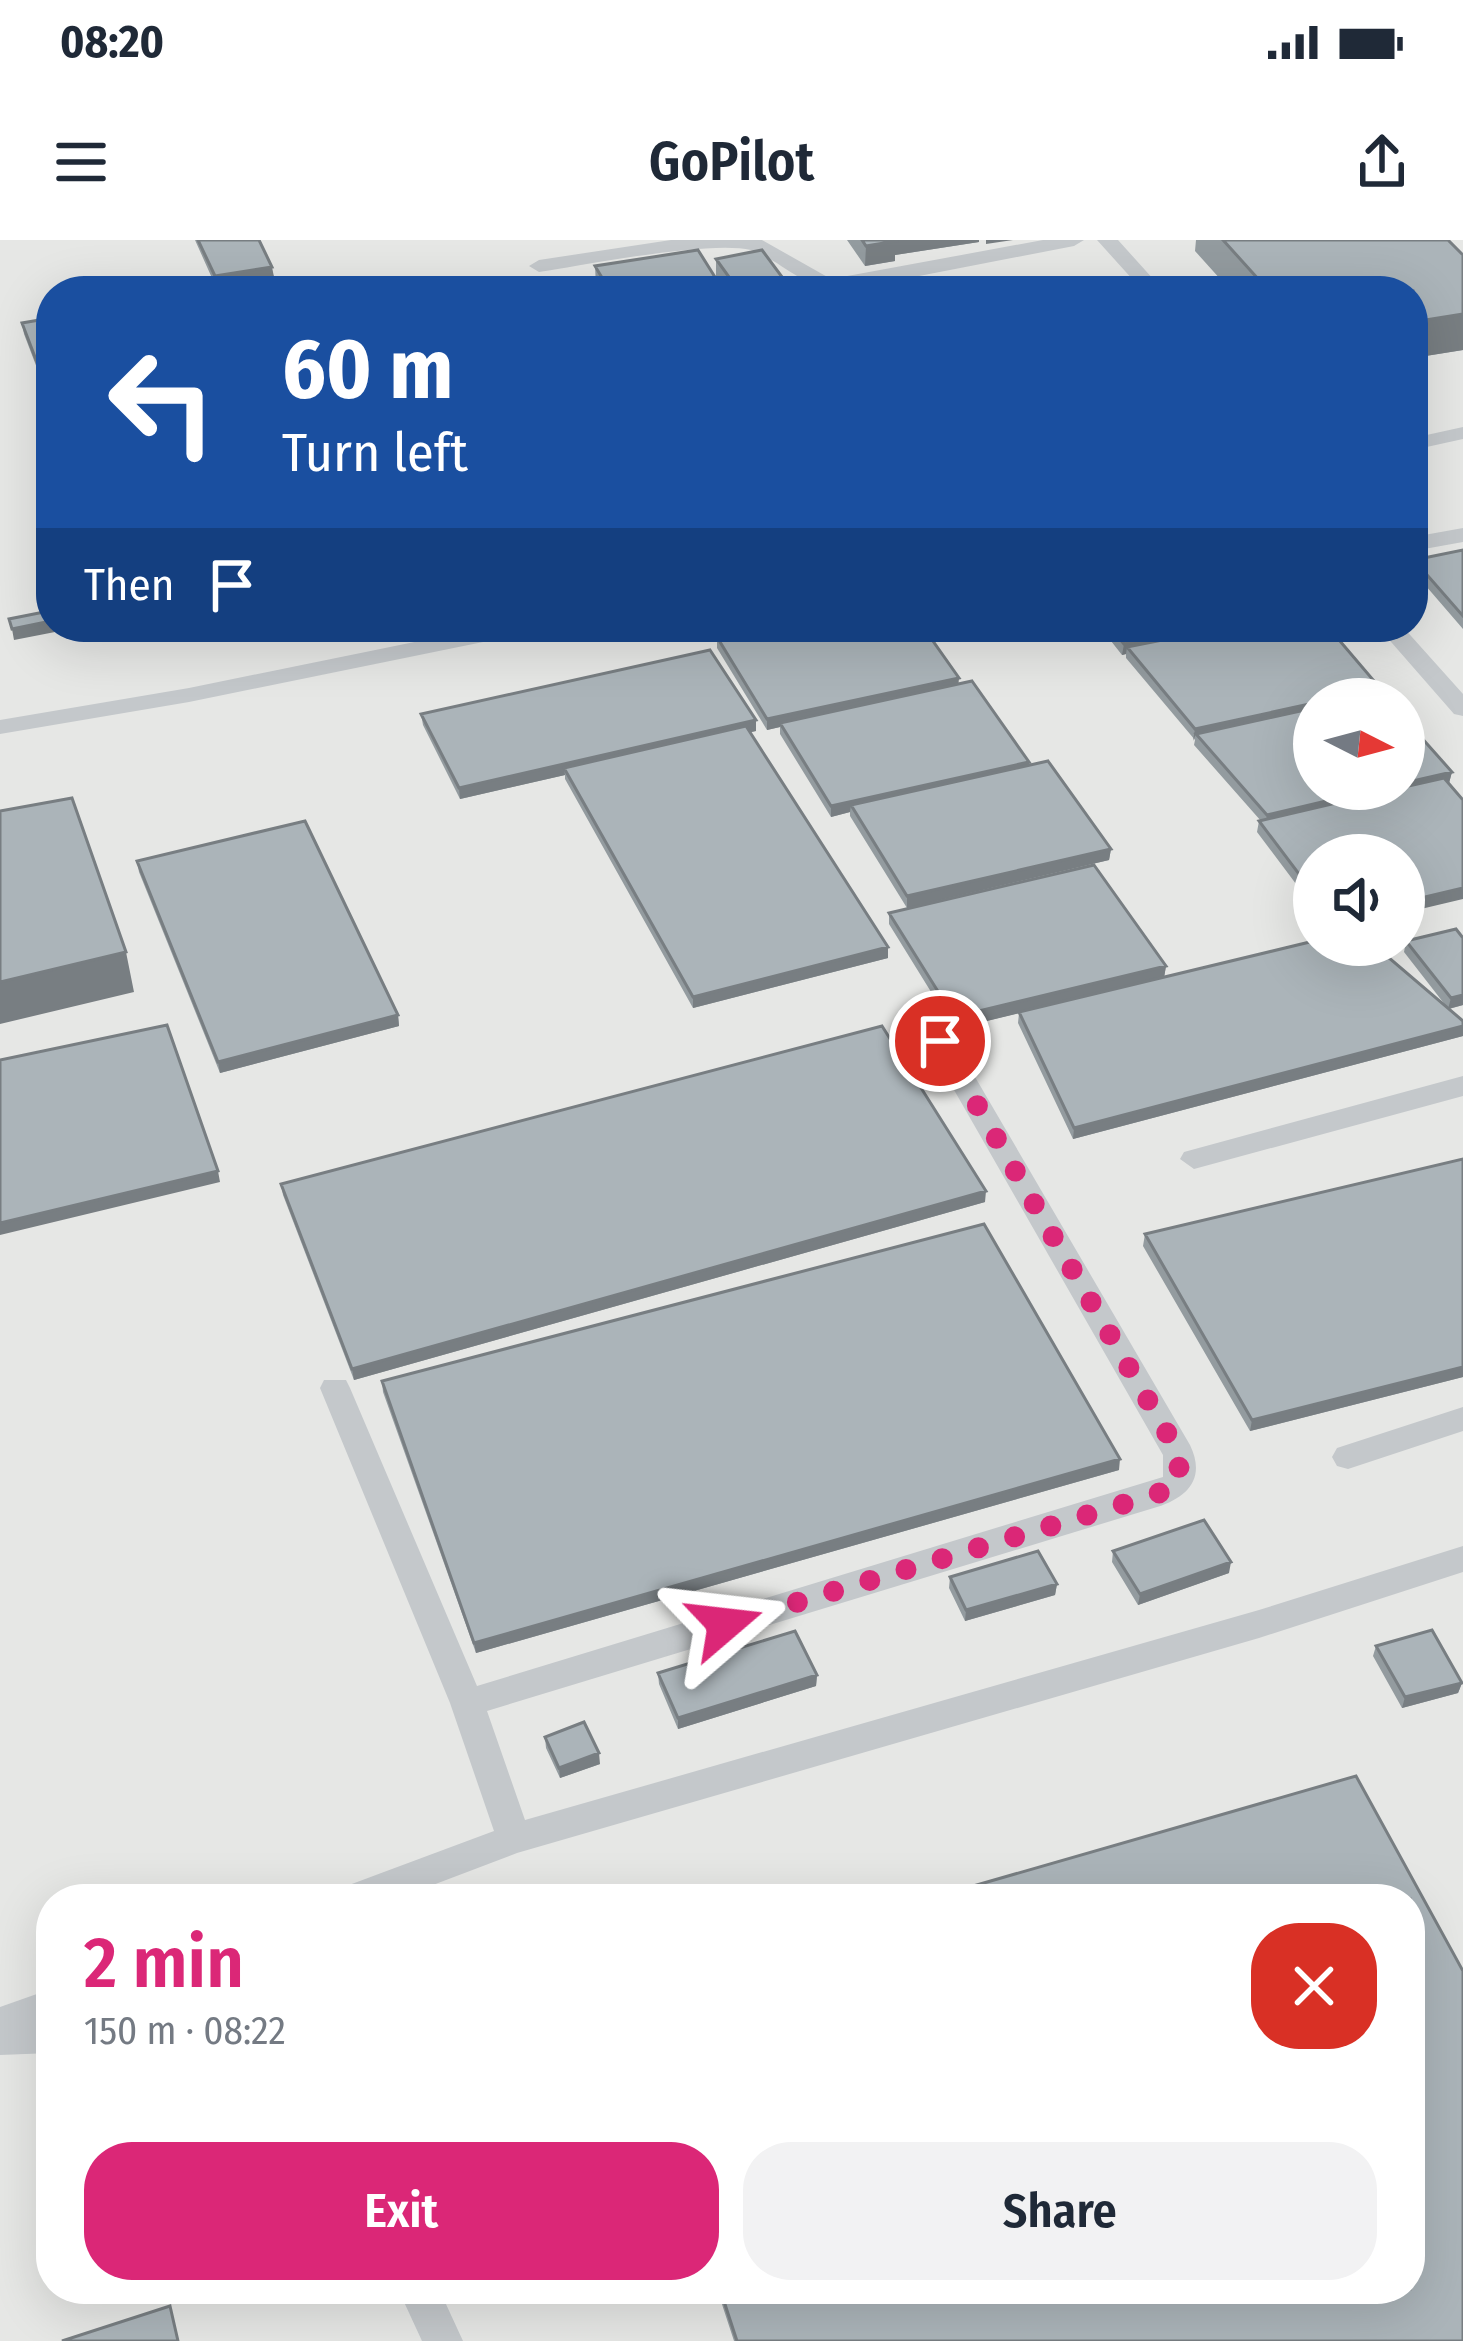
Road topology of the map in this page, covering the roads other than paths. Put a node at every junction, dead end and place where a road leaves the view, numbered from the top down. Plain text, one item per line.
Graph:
1 (1073, 240) edge
2 (1107, 240) edge
3 (539, 266) dead end
4 (808, 276) edge
5 (894, 276) edge
6 (1140, 276) edge
7 (1463, 433) edge
8 (1428, 441) edge
9 (1463, 535) edge
10 (1428, 541) edge
11 (447, 642) edge
12 (1403, 642) edge
13 (1463, 710) edge
14 (0, 727) edge
15 (940, 1041) dead end
16 (1463, 1086) edge
17 (1194, 1159) dead end
18 (335, 1388) dead end
19 (1463, 1419) edge
20 (1348, 1457) dead end
21 (1463, 1559) edge
22 (466, 1703) junction
23 (514, 1839) junction
24 (394, 1884) edge
25 (36, 2011) edge
26 (0, 2024) edge
27 (36, 2037) edge
28 (0, 2038) edge
29 (426, 2304) edge
30 (439, 2304) edge
31 (444, 2341) edge

1 - 5 lane
2 - 6 lane
3 - 4 lane
7 - 8 lane
9 - 10 lane
11 - 14 lane
12 - 13 lane
15 - 22 lane
16 - 17 lane
18 - 22 lane
19 - 20 lane
21 - 23 lane
22 - 23 lane
23 - 24 lane
25 - 26 lane
27 - 28 lane
29 - 31 lane
30 - 31 lane

